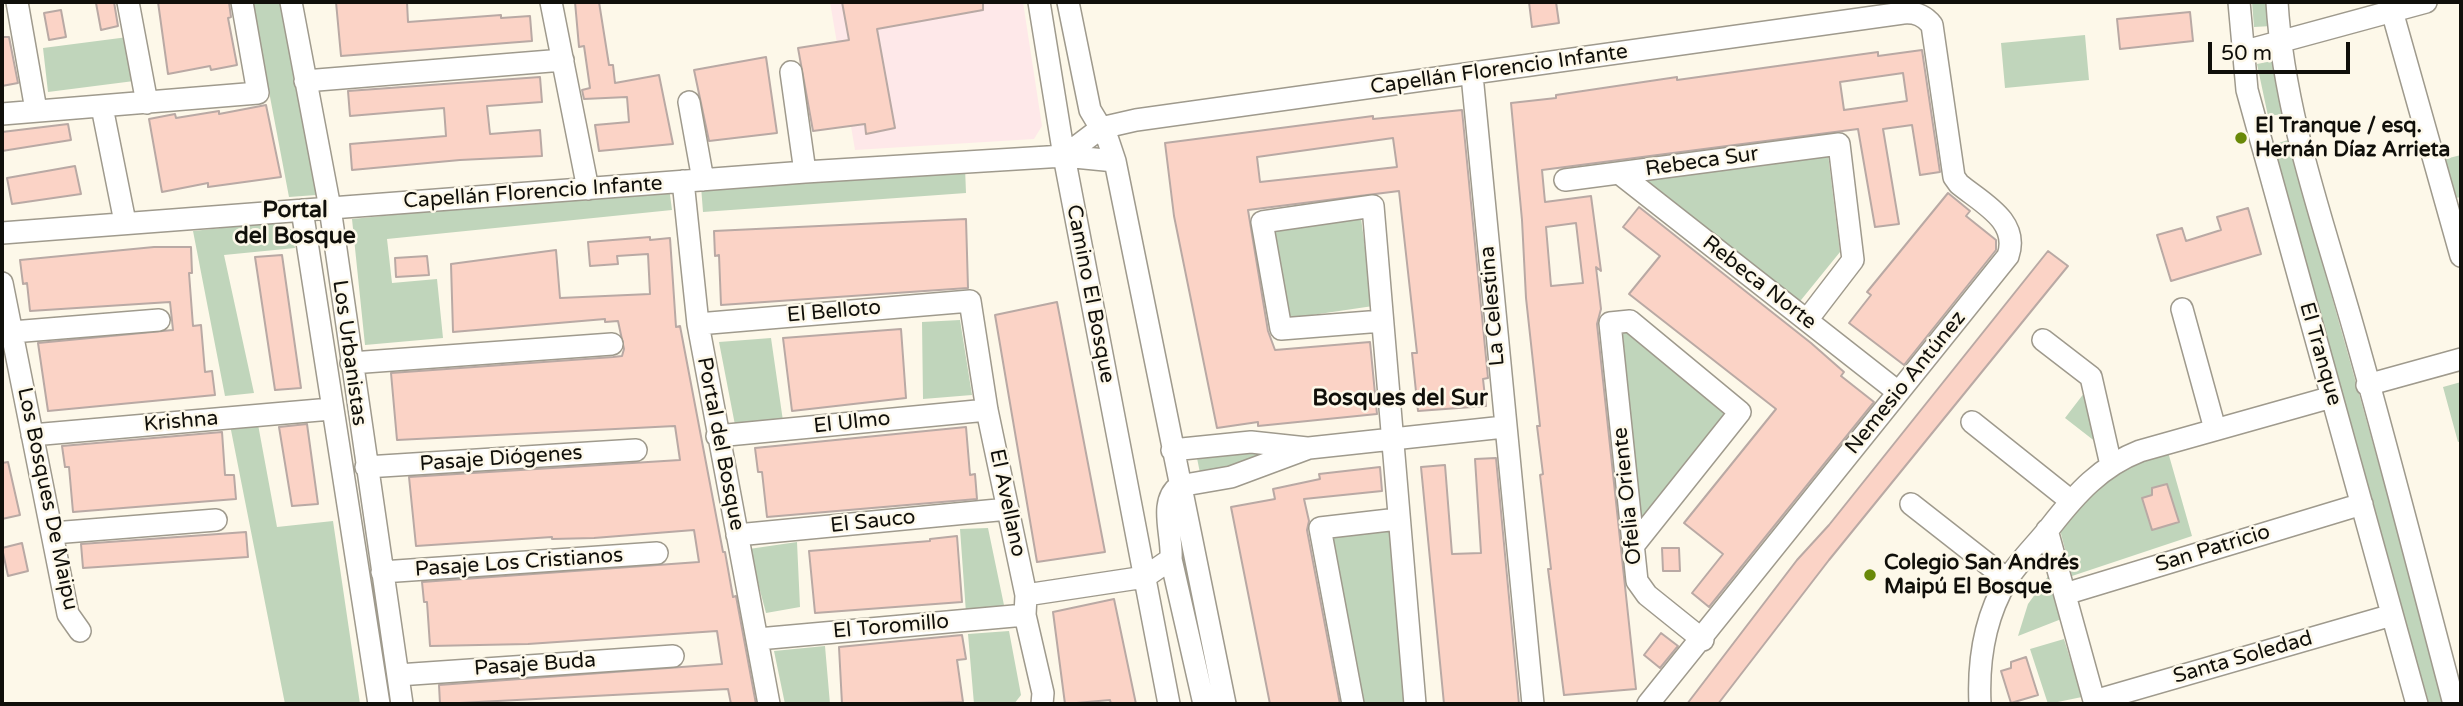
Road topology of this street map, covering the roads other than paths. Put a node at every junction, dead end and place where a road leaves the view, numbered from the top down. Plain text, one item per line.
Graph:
1 (17, 2) edge
2 (128, 2) edge
3 (242, 2) edge
4 (291, 2) edge
5 (551, 2) edge
6 (1068, 2) edge
7 (2239, 2) edge
8 (2277, 2) edge
9 (2426, 2) edge
10 (1041, 4) edge
11 (1889, 8) edge
12 (2392, 11) junction
13 (1934, 33) joint
14 (2280, 43) junction
15 (2242, 52) junction
16 (563, 60) junction
17 (791, 72) dead end
18 (1472, 75) junction
19 (305, 81) junction
20 (689, 102) dead end
21 (147, 103) junction
22 (102, 107) junction
23 (36, 110) junction
24 (2, 114) edge
25 (1101, 128) junction
26 (2296, 128) junction
27 (2260, 137) junction
28 (1064, 156) junction
29 (1115, 161) junction
30 (805, 172) junction
31 (1619, 173) junction
32 (1565, 180) dead end
33 (693, 181) junction
34 (588, 189) junction
35 (330, 208) junction
36 (302, 210) junction
37 (125, 222) junction
38 (2, 233) edge
39 (2461, 256) edge
40 (2, 282) edge
41 (970, 301) joint
42 (2182, 309) dead end
43 (159, 320) dead end
44 (1807, 320) junction
45 (1382, 321) junction
46 (698, 324) junction
47 (12, 332) junction
48 (2043, 340) dead end
49 (612, 344) dead end
50 (2461, 359) edge
51 (351, 363) junction
52 (2367, 385) junction
53 (1898, 392) junction
54 (2332, 397) junction
55 (331, 409) junction
56 (986, 410) junction
57 (1972, 422) dead end
58 (1504, 427) junction
59 (2216, 429) junction
60 (32, 435) junction
61 (718, 436) junction
62 (1392, 440) junction
63 (1309, 448) junction
64 (636, 450) dead end
65 (1172, 450) junction
66 (2111, 465) junction
67 (366, 467) junction
68 (1179, 486) junction
69 (2071, 501) junction
70 (1911, 504) dead end
71 (2362, 504) junction
72 (1008, 509) junction
73 (1398, 519) junction
74 (216, 520) dead end
75 (2048, 530) junction
76 (53, 533) junction
77 (737, 535) junction
78 (1634, 545) junction
79 (657, 553) dead end
80 (1171, 559) junction
81 (382, 572) junction
82 (1145, 577) junction
83 (2007, 580) junction
84 (2065, 594) junction
85 (1025, 605) junction
86 (2392, 615) junction
87 (80, 631) dead end
88 (758, 639) junction
89 (1703, 640) junction
90 (673, 656) dead end
91 (398, 675) junction
92 (2094, 702) edge
93 (379, 704) edge
94 (402, 704) edge
95 (769, 704) edge
96 (1042, 704) edge
97 (1169, 704) edge
98 (1204, 704) edge
99 (1225, 704) edge
100 (1353, 704) edge
101 (1415, 704) edge
102 (1533, 704) edge
103 (1648, 704) edge
104 (1980, 704) edge
105 (2417, 704) edge
106 (2454, 704) edge

1 - 23 street
2 - 21 street
3 - 21 street
4 - 19 street, Los Urbanistas
5 - 16 street
6 - 25 street
7 - 15 street, El Tranque
8 - 14 street, El Tranque
9 - 12 street
10 - 28 street, Camino El Bosque
11 - 13 street, Capellán Florencio Infante
11 - 18 street, Capellán Florencio Infante
12 - 14 street
12 - 39 street
13 - 53 street, Nemesio Antúnez
14 - 15 street
14 - 26 street, El Tranque
15 - 27 street, El Tranque
16 - 19 street
16 - 34 street
17 - 30 street
18 - 25 street, Capellán Florencio Infante
18 - 58 street, La Celestina
19 - 35 street, Los Urbanistas
20 - 33 street, Portal del Bosque
21 - 22 street
22 - 23 street
22 - 37 street
23 - 24 street
25 - 28 street, Capellán Florencio Infante
25 - 29 street
26 - 27 street
26 - 52 street, El Tranque
27 - 54 street, El Tranque
28 - 29 street, Capellán Florencio Infante
28 - 30 street, Capellán Florencio Infante
28 - 82 street, Camino El Bosque
29 - 65 street
30 - 33 street, Capellán Florencio Infante
31 - 32 street, Rebeca Sur
31 - 44 street, Rebeca Norte
31 - 44 street, Rebeca Sur
33 - 34 street, Capellán Florencio Infante
33 - 46 street, Portal del Bosque
34 - 35 street, Capellán Florencio Infante
35 - 36 street, Capellán Florencio Infante
35 - 51 street, Los Urbanistas
36 - 37 street, Capellán Florencio Infante
36 - 55 street, Los Urbanistas
37 - 38 street, Capellán Florencio Infante
40 - 47 street, Los Bosques De Maipu
41 - 46 street, El Belloto
41 - 56 street, El Avellano
42 - 59 street
43 - 47 street
44 - 53 street, Rebeca Norte
45 - 45 street
45 - 62 street
46 - 61 street, Portal del Bosque
47 - 60 street, Los Bosques De Maipu
48 - 66 street
49 - 51 street
50 - 52 street
51 - 67 street, Los Urbanistas
52 - 106 street, El Tranque
53 - 89 street, Nemesio Antúnez
54 - 59 street
54 - 71 street, El Tranque
55 - 60 street, Krishna
55 - 93 street, Los Urbanistas
56 - 61 street, El Ulmo
56 - 72 street, El Avellano
57 - 69 street
58 - 62 street
58 - 102 street, La Celestina
59 - 66 street
60 - 76 street, Los Bosques De Maipu
61 - 77 street, Portal del Bosque
62 - 63 street
62 - 73 street
63 - 65 street
63 - 68 street
64 - 67 street, Pasaje Diógenes
65 - 68 street
66 - 69 street
67 - 81 street, Los Urbanistas
68 - 80 street
68 - 99 street
69 - 75 street
70 - 83 street
71 - 84 street, San Patricio
71 - 86 street, El Tranque
72 - 77 street, El Sauco
72 - 85 street, El Avellano
73 - 100 street
73 - 101 street
74 - 76 street
75 - 83 street
75 - 84 street
76 - 87 street, Los Bosques De Maipu
77 - 88 street, Portal del Bosque
78 - 78 street, Ofelia Oriente
78 - 89 street, Ofelia Oriente
79 - 81 street, Pasaje Los Cristianos
80 - 82 street
80 - 98 street
81 - 91 street, Los Urbanistas
82 - 85 street, El Toromillo
82 - 97 street, Camino El Bosque
83 - 104 street
84 - 92 street
85 - 88 street, El Toromillo
85 - 96 street, El Avellano
86 - 92 street, Santa Soledad
86 - 105 street, El Tranque
88 - 95 street, Portal del Bosque
89 - 103 street, Nemesio Antúnez
90 - 91 street, Pasaje Buda
91 - 94 street, Los Urbanistas

